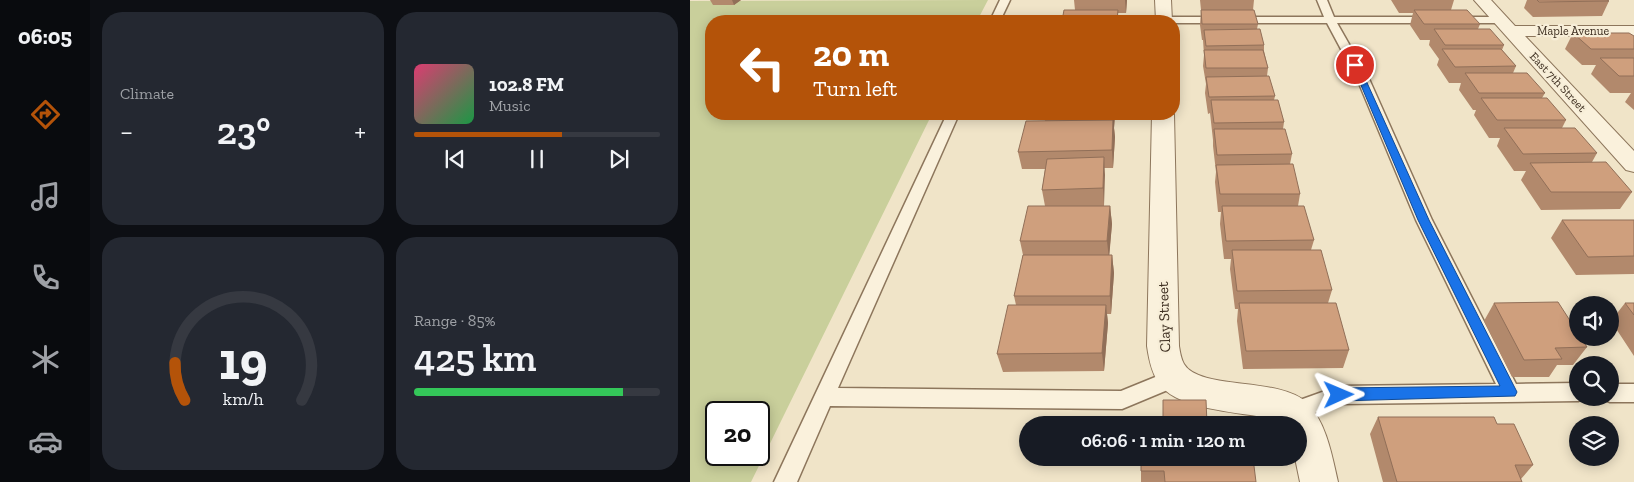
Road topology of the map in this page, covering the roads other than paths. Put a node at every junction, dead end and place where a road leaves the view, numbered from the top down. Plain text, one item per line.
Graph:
1 (1004, 0) edge
2 (1163, 0) edge
3 (1322, 0) edge
4 (1482, 0) edge
5 (998, 15) edge
6 (1164, 15) edge
7 (1330, 20) junction
8 (1180, 21) edge
9 (1506, 26) junction
10 (1634, 31) edge
11 (950, 120) edge
12 (1163, 120) edge
13 (1634, 165) edge
14 (1174, 378) junction
15 (1510, 392) junction
16 (1569, 392) edge
17 (1619, 393) edge
18 (1634, 393) edge
19 (825, 397) junction
20 (1293, 412) junction
21 (785, 482) edge
22 (1319, 482) edge

1 - 5 lane
2 - 6 street
3 - 7 lane
4 - 9 street, East 7th Street
7 - 8 lane
7 - 9 lane
7 - 15 lane
9 - 10 street, Maple Avenue
9 - 13 street, East 7th Street
11 - 19 lane
12 - 14 street, Clay Street
14 - 19 lane
14 - 20 street
15 - 16 lane
15 - 20 lane
17 - 18 lane
19 - 21 lane
20 - 22 street

